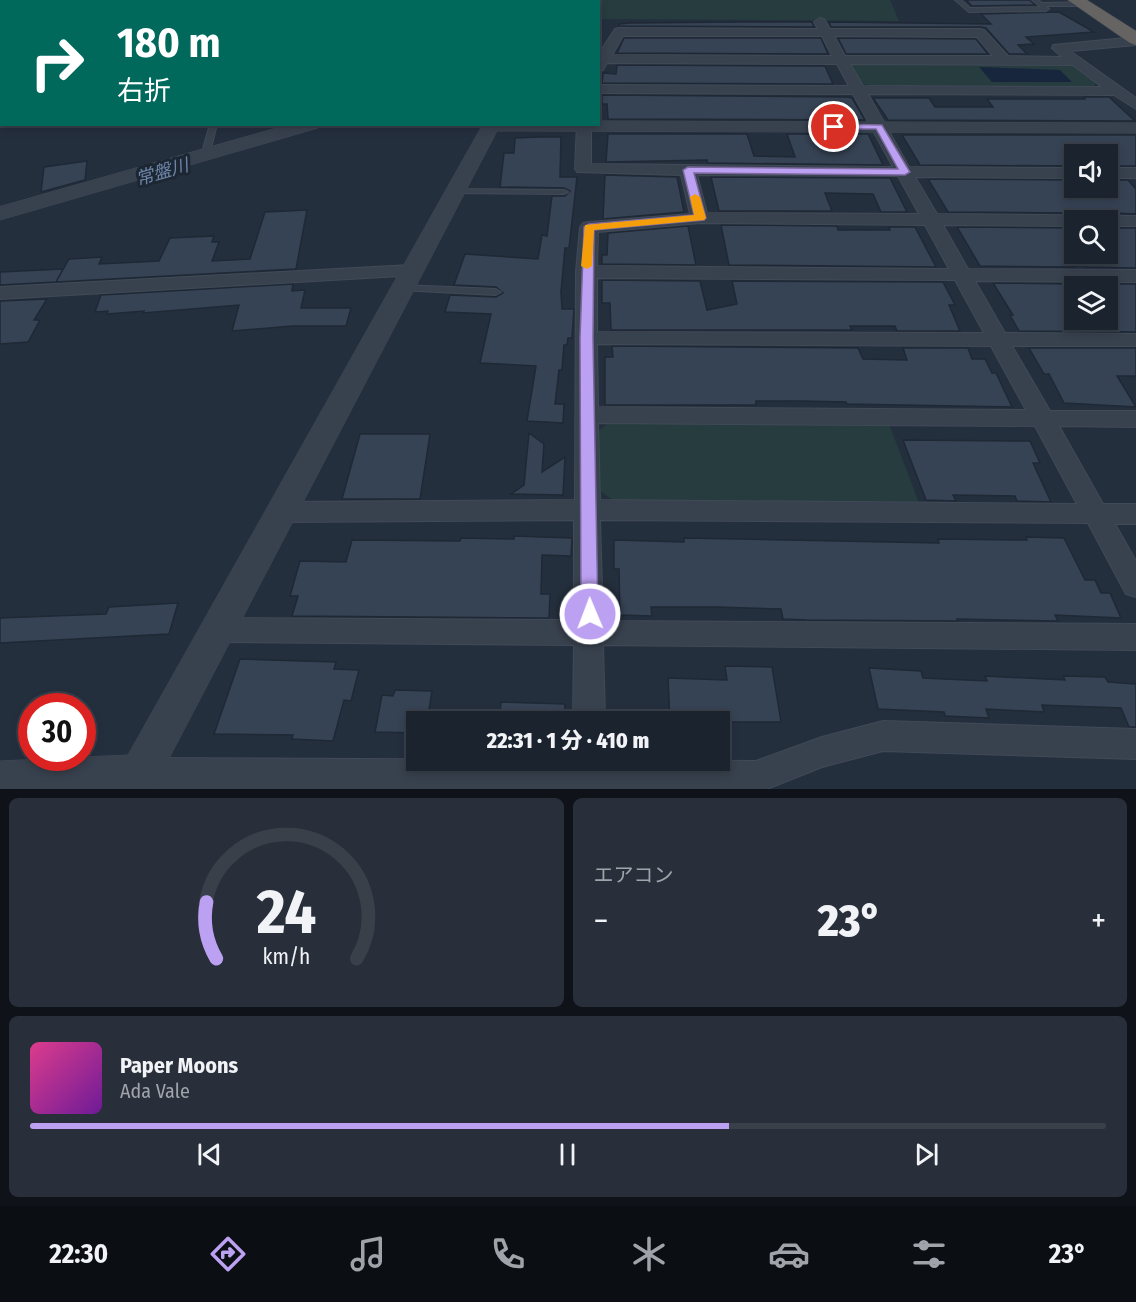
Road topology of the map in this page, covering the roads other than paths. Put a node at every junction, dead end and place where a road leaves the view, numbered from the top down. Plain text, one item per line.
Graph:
1 (958, 0) edge
2 (1035, 0) edge
3 (1079, 2) edge
4 (1041, 5) junction
5 (823, 28) junction
6 (1136, 40) edge
7 (842, 60) junction
8 (1004, 60) junction
9 (1075, 61) junction
10 (601, 63) edge
11 (600, 88) edge
12 (858, 90) junction
13 (1117, 91) junction
14 (1136, 105) edge
15 (600, 125) edge
16 (213, 126) edge
17 (305, 126) edge
18 (490, 126) edge
19 (584, 126) edge
20 (879, 127) junction
21 (1136, 128) edge
22 (205, 156) junction
23 (688, 170) junction
24 (905, 172) junction
25 (1064, 173) edge
26 (1118, 173) edge
27 (1136, 173) edge
28 (454, 191) junction
29 (564, 192) dead end
30 (0, 214) edge
31 (700, 218) junction
32 (930, 219) junction
33 (1136, 220) edge
34 (586, 272) junction
35 (963, 276) junction
36 (1136, 276) edge
37 (406, 280) junction
38 (496, 292) dead end
39 (0, 293) edge
40 (586, 338) junction
41 (1000, 339) junction
42 (1136, 340) edge
43 (588, 415) junction
44 (1044, 419) junction
45 (1136, 419) edge
46 (588, 510) junction
47 (283, 512) junction
48 (1097, 514) junction
49 (1136, 514) edge
50 (1136, 586) edge
51 (218, 630) junction
52 (590, 635) junction
53 (1136, 637) edge
54 (589, 711) edge
55 (1136, 744) edge
56 (492, 771) edge
57 (645, 771) edge
58 (0, 780) edge
59 (134, 782) edge

1 - 4 lane
2 - 4 lane
3 - 4 lane
3 - 6 highway
5 - 7 street
5 - 8 street
5 - 10 street
6 - 9 street
7 - 8 street
7 - 10 street
7 - 12 street
8 - 9 street
9 - 13 street
11 - 12 street
12 - 13 street
12 - 20 street
13 - 14 street
15 - 20 street
16 - 22 lane
17 - 22 street
18 - 28 street
19 - 23 street
20 - 21 street
20 - 24 street
22 - 30 street
23 - 24 street
23 - 31 street
24 - 25 street
24 - 32 street
26 - 27 street
28 - 29 lane
28 - 37 street
31 - 32 street
31 - 34 street
32 - 33 street
32 - 35 street
34 - 35 street
34 - 40 street
35 - 36 street
35 - 41 street
37 - 38 lane
37 - 39 street
37 - 47 street
40 - 41 street
40 - 43 street
41 - 42 street
41 - 44 street
43 - 44 street
43 - 46 street
44 - 45 street
44 - 48 street
46 - 47 street
46 - 48 street
46 - 52 street
47 - 51 street
48 - 49 street
48 - 50 street
51 - 52 street
51 - 59 street
52 - 53 street
52 - 54 street
55 - 57 street
56 - 59 street
58 - 59 street

